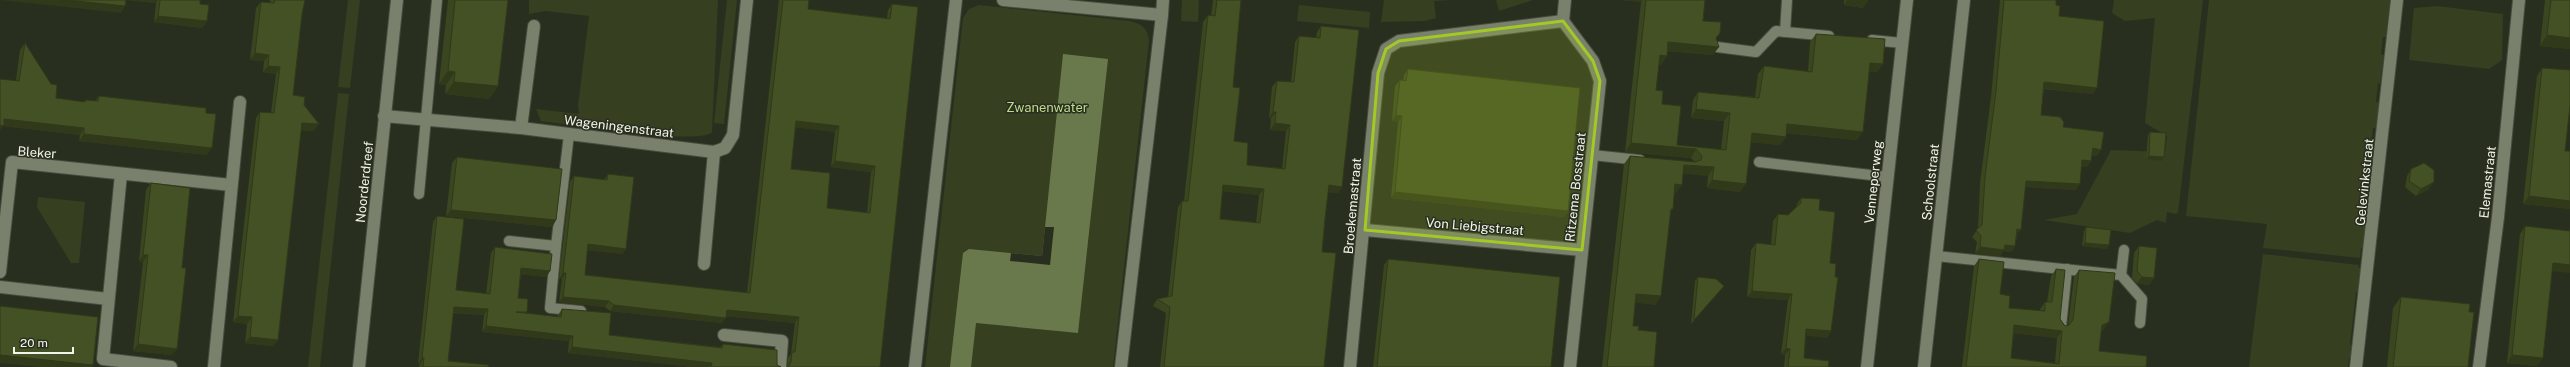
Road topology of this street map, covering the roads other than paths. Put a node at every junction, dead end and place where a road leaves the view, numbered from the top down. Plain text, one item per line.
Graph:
1 (397, 0) edge
2 (437, 0) edge
3 (747, 0) edge
4 (956, 0) edge
5 (1002, 0) edge
6 (1163, 0) edge
7 (1565, 0) edge
8 (1788, 0) edge
9 (1907, 0) edge
10 (1964, 0) edge
11 (2397, 0) edge
12 (2519, 0) edge
13 (1162, 15) junction
14 (1563, 20) junction
15 (534, 26) dead end
16 (1785, 32) junction
17 (1838, 37) edge
18 (1861, 39) edge
19 (1902, 43) junction
20 (1717, 47) edge
21 (240, 102) dead end
22 (384, 116) junction
23 (425, 119) junction
24 (521, 128) junction
25 (568, 134) junction
26 (714, 152) junction
27 (1592, 155) junction
28 (1651, 160) edge
29 (1759, 162) dead end
30 (121, 174) junction
31 (1888, 177) junction
32 (231, 186) junction
33 (418, 194) dead end
34 (1365, 230) junction
35 (509, 241) dead end
36 (556, 246) junction
37 (1582, 250) junction
38 (2124, 250) dead end
39 (1936, 256) junction
40 (704, 264) dead end
41 (2067, 269) junction
42 (0, 272) edge
43 (2121, 275) junction
44 (0, 287) edge
45 (108, 299) junction
46 (589, 312) edge
47 (2140, 323) dead end
48 (2061, 327) edge
49 (724, 335) dead end
50 (171, 367) edge
51 (214, 367) edge
52 (358, 367) edge
53 (780, 367) edge
54 (915, 367) edge
55 (1121, 367) edge
56 (1350, 367) edge
57 (1570, 367) edge
58 (1867, 367) edge
59 (1924, 367) edge
60 (2356, 367) edge
61 (2480, 367) edge

1 - 22 street, Noorderdreef
2 - 23 lane
3 - 26 street
4 - 54 street
5 - 13 street
6 - 13 street
7 - 14 street
8 - 16 lane
9 - 19 street, Venneperweg
10 - 39 street, Schoolstraat
11 - 60 street, Gelevinkstraat
12 - 61 street, Elemastraat
13 - 55 street
14 - 27 street, Ritzema Bosstraat
14 - 34 street, Broekemastraat
15 - 24 street
16 - 17 lane
16 - 20 lane
18 - 19 lane
19 - 31 street, Venneperweg
21 - 32 street
22 - 23 street, Wageningenstraat
22 - 52 street, Noorderdreef
23 - 24 street, Wageningenstraat
23 - 33 lane
24 - 25 street, Wageningenstraat
25 - 26 street, Wageningenstraat
25 - 36 lane
26 - 40 street
27 - 28 lane
27 - 37 street, Ritzema Bosstraat
29 - 31 lane
30 - 32 street, Bleker
30 - 42 street, Bleker
30 - 45 street
31 - 58 street, Venneperweg
32 - 51 street
34 - 37 street, Von Liebigstraat
34 - 56 street, Broekemastraat
35 - 36 lane
36 - 46 lane
37 - 57 street, Ritzema Bosstraat
38 - 43 lane
39 - 41 lane
39 - 59 street, Schoolstraat
41 - 43 lane
41 - 48 lane
43 - 47 lane
44 - 45 street
45 - 50 street
49 - 53 street

